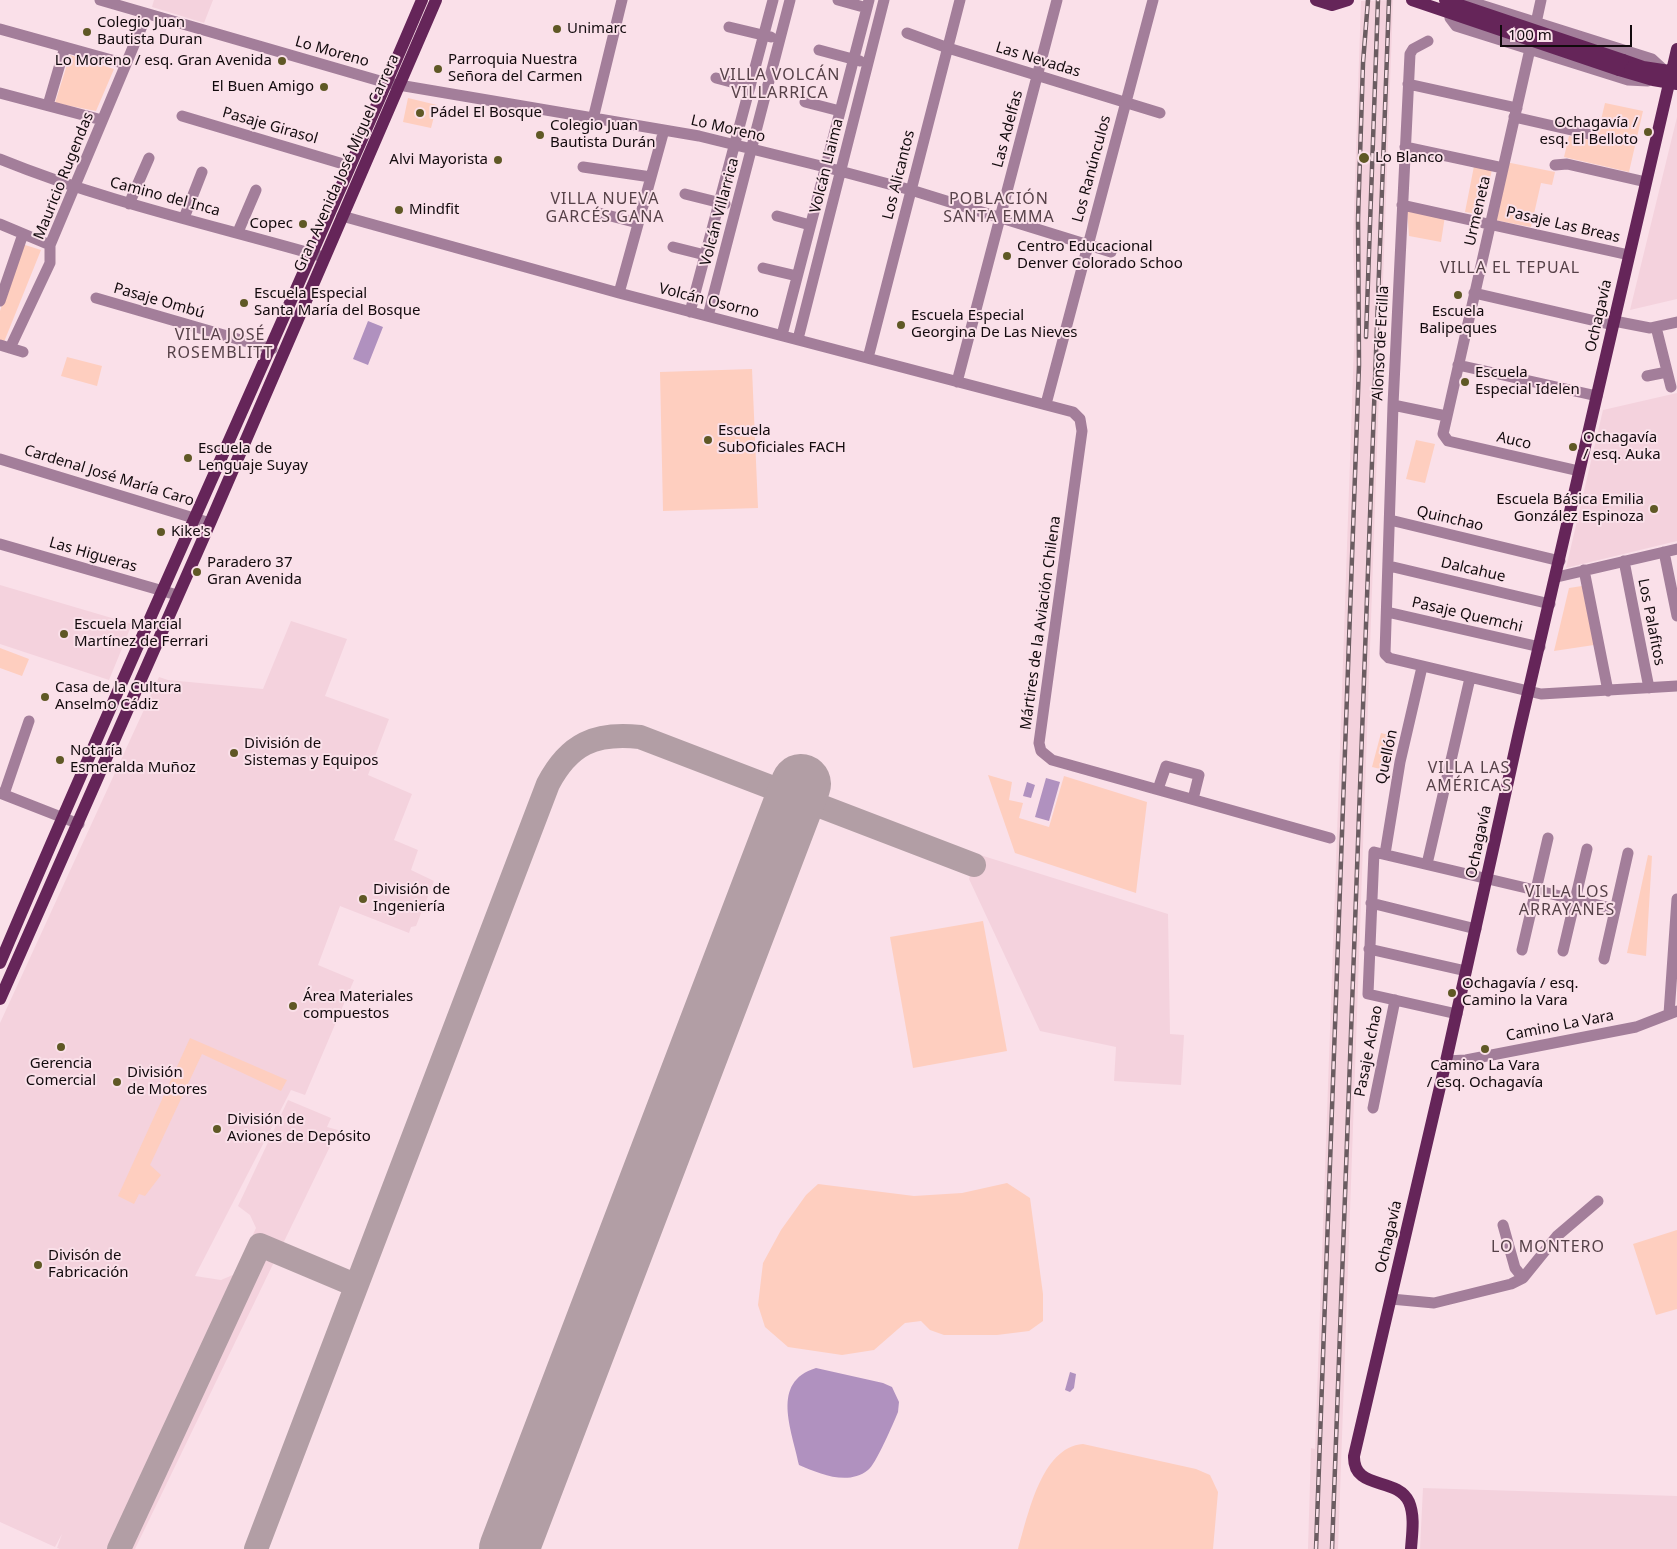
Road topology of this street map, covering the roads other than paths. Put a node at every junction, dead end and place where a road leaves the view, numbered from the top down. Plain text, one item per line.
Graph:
1 (100, 0) edge
2 (422, 0) edge
3 (436, 0) edge
4 (622, 0) edge
5 (773, 0) edge
6 (790, 0) edge
7 (838, 0) edge
8 (884, 0) edge
9 (960, 0) edge
10 (1057, 0) edge
11 (1153, 0) edge
12 (1316, 0) edge
13 (1348, 0) edge
14 (1412, 0) edge
15 (1444, 0) edge
16 (1455, 0) edge
17 (1465, 0) edge
18 (1542, 0) edge
19 (868, 4) edge
20 (147, 14) junction
21 (1536, 23) junction
22 (729, 26) dead end
23 (0, 29) edge
24 (907, 33) dead end
25 (764, 35) junction
26 (780, 39) junction
27 (1428, 41) dead end
28 (65, 47) junction
29 (948, 48) junction
30 (1530, 49) junction
31 (1677, 49) edge
32 (819, 50) dead end
33 (853, 59) junction
34 (869, 63) junction
35 (126, 64) junction
36 (1621, 65) junction
37 (1037, 76) junction
38 (1672, 76) edge
39 (716, 78) dead end
40 (1653, 80) junction
41 (387, 83) junction
42 (400, 84) junction
43 (1408, 84) junction
44 (750, 88) junction
45 (0, 93) edge
46 (805, 102) dead end
47 (1126, 103) junction
48 (48, 105) junction
49 (840, 112) junction
50 (1516, 112) junction
51 (1160, 113) dead end
52 (182, 116) dead end
53 (102, 120) junction
54 (593, 120) junction
55 (664, 130) junction
56 (1589, 134) dead end
57 (734, 145) junction
58 (1405, 148) junction
59 (751, 150) junction
60 (149, 158) dead end
61 (0, 159) edge
62 (1555, 165) dead end
63 (350, 166) junction
64 (583, 167) dead end
65 (825, 167) junction
66 (1503, 168) junction
67 (840, 171) junction
68 (202, 172) dead end
69 (648, 177) junction
70 (1646, 182) junction
71 (73, 187) junction
72 (256, 190) dead end
73 (911, 190) junction
74 (685, 194) dead end
75 (719, 203) junction
76 (129, 204) junction
77 (1402, 205) junction
78 (736, 207) junction
79 (599, 213) dead end
80 (342, 216) junction
81 (776, 216) dead end
82 (184, 218) junction
83 (1000, 218) junction
84 (635, 222) junction
85 (1490, 223) junction
86 (0, 224) edge
87 (810, 225) junction
88 (238, 232) junction
89 (23, 234) junction
90 (50, 245) junction
91 (1088, 245) junction
92 (673, 247) dead end
93 (1112, 252) dead end
94 (318, 255) junction
95 (705, 255) junction
96 (1629, 255) junction
97 (763, 268) dead end
98 (797, 276) junction
99 (3, 284) edge
100 (619, 293) junction
101 (1474, 293) junction
102 (96, 298) dead end
103 (0, 302) edge
104 (690, 312) junction
105 (708, 316) junction
106 (1677, 322) edge
107 (1614, 323) junction
108 (1656, 327) junction
109 (782, 334) junction
110 (798, 339) junction
111 (5, 347) edge
112 (272, 349) junction
113 (22, 352) dead end
114 (868, 358) junction
115 (1458, 365) junction
116 (1667, 372) junction
117 (1647, 376) dead end
118 (957, 382) junction
119 (1671, 387) dead end
120 (1597, 396) junction
121 (1046, 404) junction
122 (1393, 405) junction
123 (1069, 410) joint
124 (1446, 416) junction
125 (1444, 437) joint
126 (0, 459) edge
127 (1580, 472) junction
128 (194, 517) junction
129 (1390, 520) junction
130 (210, 523) junction
131 (0, 544) edge
132 (1677, 549) edge
133 (1664, 552) junction
134 (1560, 561) junction
135 (1624, 561) junction
136 (1388, 566) junction
137 (1584, 570) junction
138 (1557, 577) junction
139 (162, 590) junction
140 (177, 595) junction
141 (1550, 604) junction
142 (1387, 612) junction
143 (1677, 616) edge
144 (1540, 647) junction
145 (1422, 667) junction
146 (1470, 678) junction
147 (1677, 686) edge
148 (1649, 688) junction
149 (1608, 691) junction
150 (1529, 692) junction
151 (29, 722) dead end
152 (1158, 789) junction
153 (2, 794) edge
154 (1193, 799) junction
155 (63, 818) junction
156 (79, 824) junction
157 (1330, 838) dead end
158 (1548, 838) dead end
159 (1587, 849) dead end
160 (1628, 853) dead end
161 (1386, 854) junction
162 (1427, 864) junction
163 (1487, 879) junction
164 (1536, 890) junction
165 (1575, 900) junction
166 (1371, 903) junction
167 (1677, 905) edge
168 (1615, 909) junction
169 (1476, 928) junction
170 (1369, 949) junction
171 (1675, 949) edge
172 (1522, 950) dead end
173 (1564, 951) dead end
174 (1604, 959) dead end
175 (0, 963) edge
176 (1466, 971) junction
177 (3, 987) edge
178 (0, 999) edge
179 (1395, 1000) junction
180 (1673, 1012) edge
181 (1457, 1014) junction
182 (1446, 1061) junction
183 (1373, 1108) dead end
184 (1598, 1201) dead end
185 (1503, 1225) dead end
186 (1523, 1278) junction
187 (1391, 1299) junction
188 (1411, 1549) edge

1 - 20 street, Lo Moreno
2 - 41 main road, Gran Avenida José Miguel Carrera
3 - 42 main road, Gran Avenida José Miguel Carrera
4 - 54 street
5 - 25 street, Volcán Villarrica
6 - 26 street, Volcán Villarrica
7 - 19 street
8 - 34 street, Volcán Llaima
9 - 29 street, Los Alicantos
10 - 37 street, Las Adelfas
11 - 47 street, Los Ranúnculos
12 - 13 main road
14 - 36 main road, bridge
15 - 36 main road, bridge
16 - 30 street
17 - 21 street
18 - 21 street
19 - 33 street, Volcán Llaima
20 - 35 street, Mauricio Rugendas
20 - 41 street, Lo Moreno
21 - 38 street
22 - 25 street
23 - 28 street
24 - 29 street, Las Nevadas
25 - 26 street
25 - 44 street, Volcán Villarrica
26 - 59 street, Volcán Villarrica
27 - 43 street, Alonso de Ercilla
28 - 35 street
28 - 48 street
29 - 37 street, Las Nevadas
29 - 73 street, Los Alicantos
30 - 40 street
30 - 50 street, Urmeneta
31 - 38 main road, Ochagavía
32 - 33 street
33 - 34 street
33 - 49 street, Volcán Llaima
34 - 67 street, Volcán Llaima
35 - 53 street, Mauricio Rugendas
36 - 38 main road
36 - 40 main road
37 - 47 street, Las Nevadas
37 - 83 street, Las Adelfas
38 - 40 main road
38 - 70 main road, Ochagavía
39 - 44 street
41 - 42 street, Lo Moreno
41 - 63 main road, Gran Avenida José Miguel Carrera
42 - 54 street, Lo Moreno
42 - 80 main road, Gran Avenida José Miguel Carrera
43 - 50 street
43 - 58 street, Alonso de Ercilla
44 - 57 street, Volcán Villarrica
45 - 48 street
46 - 49 street
47 - 51 street, Las Nevadas
47 - 91 street, Los Ranúnculos
48 - 53 street
49 - 65 street, Volcán Llaima
50 - 56 street
50 - 66 street, Urmeneta
52 - 63 street, Pasaje Girasol
53 - 71 street, Mauricio Rugendas
54 - 55 street, Lo Moreno
55 - 57 street, Lo Moreno
55 - 69 street
57 - 59 street, Lo Moreno
57 - 75 street, Volcán Villarrica
58 - 66 street
58 - 77 street, Alonso de Ercilla
59 - 65 street, Lo Moreno
59 - 78 street, Volcán Villarrica
60 - 76 street
61 - 71 street, Camino del Inca
62 - 70 street
63 - 94 main road, Gran Avenida José Miguel Carrera
64 - 69 street
65 - 67 street, Lo Moreno
65 - 87 street, Volcán Llaima
66 - 85 street, Urmeneta
67 - 73 street, Lo Moreno
67 - 110 street, Volcán Llaima
68 - 82 street
69 - 84 street
70 - 96 main road, Ochagavía
71 - 76 street, Camino del Inca
71 - 90 street, Mauricio Rugendas
72 - 88 street
73 - 83 street, Lo Moreno
73 - 114 street, Los Alicantos
74 - 75 street
75 - 78 street
75 - 95 street, Volcán Villarrica
76 - 82 street, Camino del Inca
77 - 85 street, Pasaje Las Breas
77 - 122 street, Alonso de Ercilla
78 - 105 street, Volcán Villarrica
79 - 84 street
80 - 94 main road, Gran Avenida José Miguel Carrera
80 - 100 street, Volcán Osorno
81 - 87 street
82 - 88 street, Camino del Inca
83 - 91 street, Lo Moreno
83 - 118 street, Las Adelfas
84 - 100 street
85 - 96 street, Pasaje Las Breas
85 - 101 street, Urmeneta
86 - 89 street
87 - 98 street, Volcán Llaima
88 - 94 street, Camino del Inca
89 - 90 street
89 - 99 street, Mauricio Rugendas
90 - 111 street, Mauricio Rugendas
91 - 93 street, Lo Moreno
91 - 121 street, Los Ranúnculos
92 - 95 street
94 - 112 main road, Gran Avenida José Miguel Carrera
94 - 130 main road, Gran Avenida José Miguel Carrera
95 - 104 street, Volcán Villarrica
96 - 107 main road, Ochagavía
97 - 98 street
98 - 109 street, Volcán Llaima
99 - 103 street, Mauricio Rugendas
100 - 104 street, Volcán Osorno
101 - 107 street
101 - 115 street, Urmeneta
102 - 112 street, Pasaje Ombú
104 - 105 street, Volcán Osorno
105 - 109 street, Volcán Osorno
106 - 108 street
107 - 108 street
107 - 120 main road, Ochagavía
108 - 116 street
109 - 110 street, Volcán Osorno
110 - 114 street, Volcán Osorno
111 - 113 street
112 - 128 main road, Gran Avenida José Miguel Carrera
114 - 118 street, Volcán Osorno
115 - 120 street
115 - 124 street, Urmeneta
116 - 117 street
116 - 119 street
118 - 121 street, Volcán Osorno
120 - 127 main road, Ochagavía
121 - 123 street, Volcán Osorno
122 - 124 street
122 - 129 street, Alonso de Ercilla
123 - 152 street, Mártires de la Aviación Chilena
124 - 125 street, Urmeneta
125 - 127 street, Auco
126 - 128 street, Cardenal José María Caro
127 - 134 main road, Ochagavía
128 - 130 street, Cardenal José María Caro
128 - 139 main road, Gran Avenida José Miguel Carrera
129 - 134 street, Quinchao
129 - 136 street, Alonso de Ercilla
130 - 140 main road, Gran Avenida José Miguel Carrera
131 - 139 street, Las Higueras
132 - 133 street
133 - 135 street
133 - 143 street
134 - 138 main road, Ochagavía
135 - 137 street
135 - 148 street, Los Palafitos
136 - 141 street, Dalcahue
136 - 142 street, Alonso de Ercilla
137 - 138 street
137 - 149 street
138 - 141 main road, Ochagavía
139 - 140 street, Las Higueras
139 - 155 main road, Gran Avenida José Miguel Carrera
140 - 156 main road, Gran Avenida José Miguel Carrera
141 - 144 main road, Ochagavía
142 - 144 street, Pasaje Quemchi
142 - 145 street, Alonso de Ercilla
144 - 150 main road, Ochagavía
145 - 146 street
145 - 161 street, Quellón
146 - 150 street
146 - 162 street
147 - 148 street
148 - 149 street
149 - 150 street
150 - 163 main road, Ochagavía
151 - 153 street
152 - 154 street, Mártires de la Aviación Chilena
152 - 154 street
153 - 155 street
154 - 157 street, Mártires de la Aviación Chilena
155 - 156 street
155 - 175 main road, Gran Avenida José Miguel Carrera
156 - 177 main road, Gran Avenida José Miguel Carrera
158 - 164 street
159 - 165 street
160 - 168 street
161 - 162 street
161 - 166 street
162 - 163 street
163 - 164 street
163 - 169 main road, Ochagavía
164 - 165 street
164 - 172 street
165 - 168 street
165 - 173 street
166 - 169 street
166 - 170 street
167 - 171 street
168 - 174 street
169 - 176 main road, Ochagavía
170 - 176 street
170 - 179 street, Pasaje Achao
171 - 180 street
176 - 181 main road, Ochagavía
177 - 178 main road, Gran Avenida José Miguel Carrera
179 - 181 street, Pasaje Achao
179 - 183 street, Pasaje Achao
180 - 182 street, Camino La Vara
181 - 182 main road, Ochagavía
182 - 187 main road, Ochagavía
184 - 186 street
185 - 186 street
186 - 187 street
187 - 188 main road, Ochagavía

